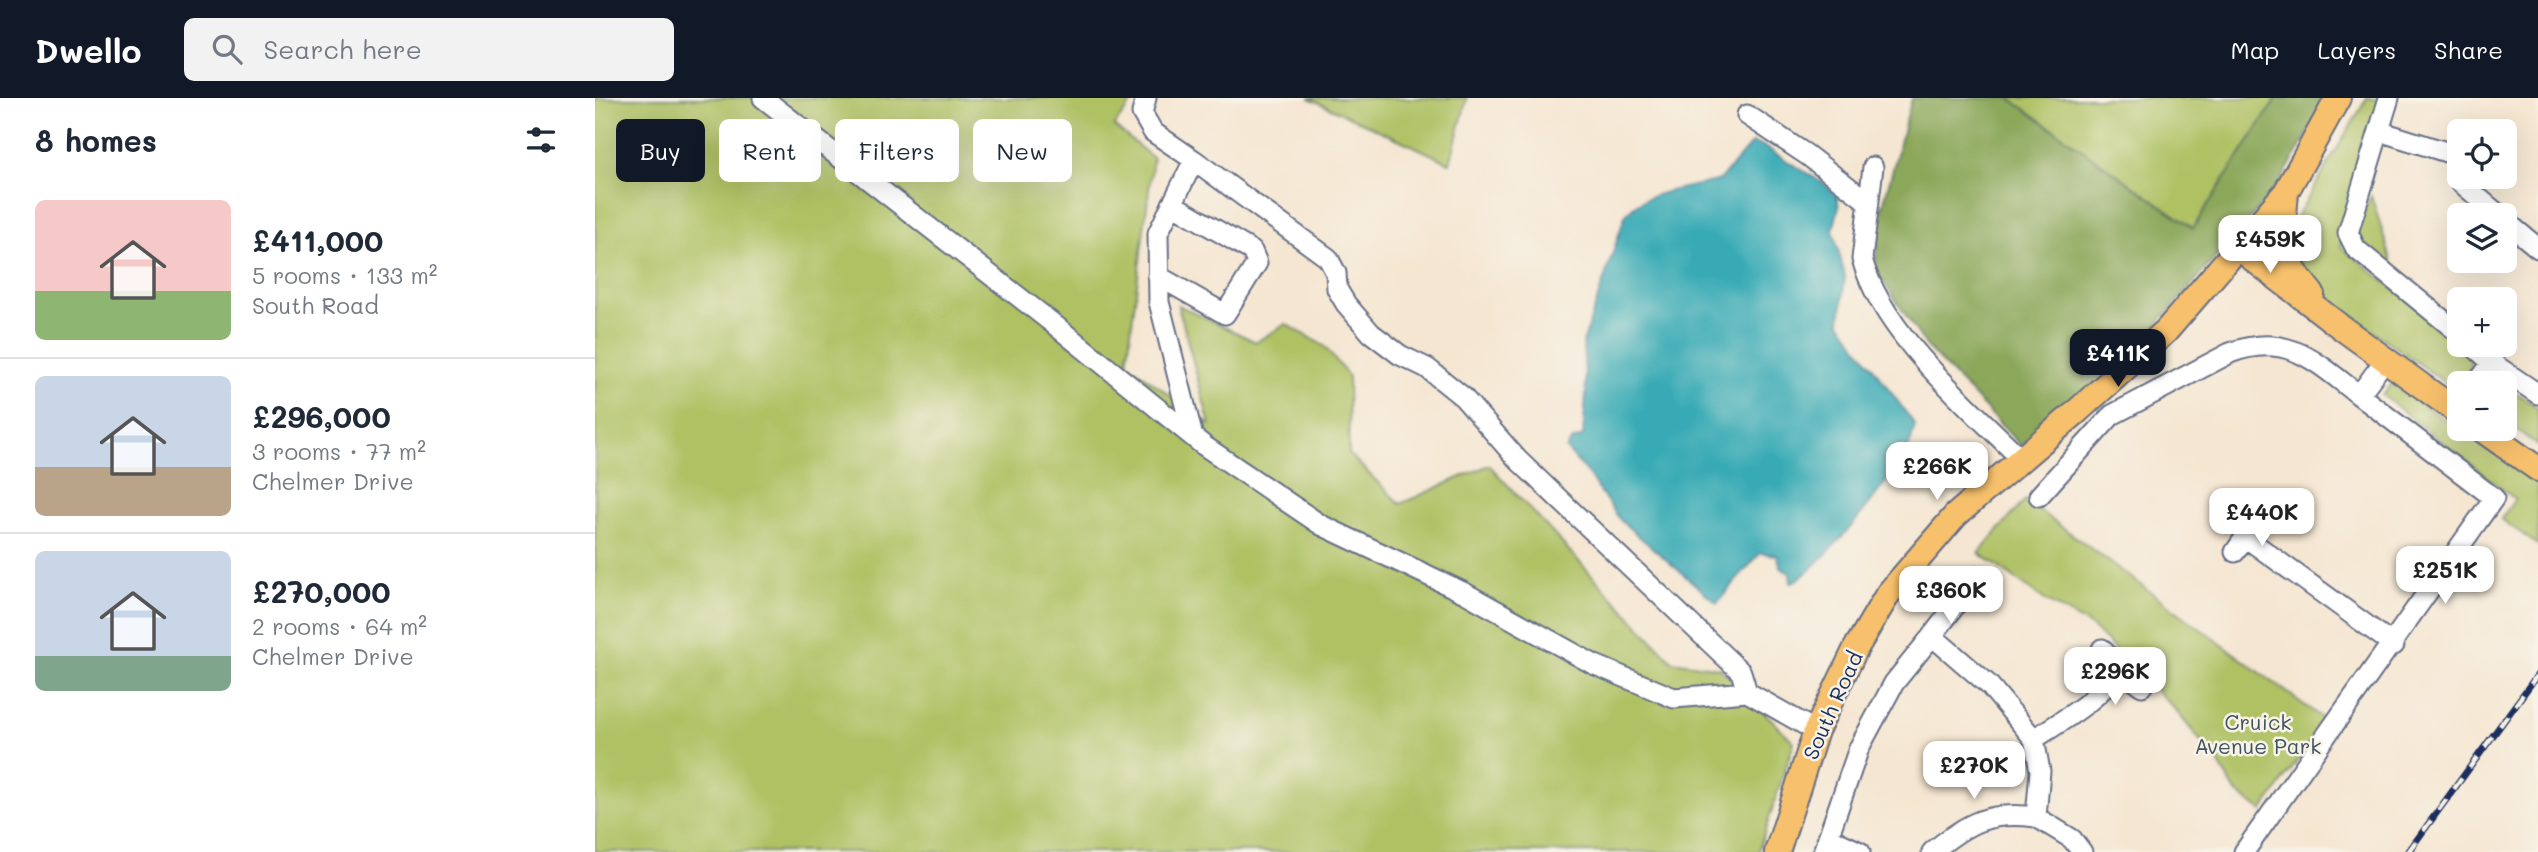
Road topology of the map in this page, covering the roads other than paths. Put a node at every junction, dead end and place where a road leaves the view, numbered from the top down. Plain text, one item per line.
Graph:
1 (763, 98) edge
2 (1146, 98) edge
3 (2338, 98) edge
4 (2389, 98) edge
5 (1747, 115) dead end
6 (2379, 131) junction
7 (2447, 152) edge
8 (1194, 160) junction
9 (1873, 167) dead end
10 (2468, 189) edge
11 (2286, 192) junction
12 (1868, 202) junction
13 (2485, 203) edge
14 (1173, 204) junction
15 (2517, 231) edge
16 (2239, 248) junction
17 (2538, 248) edge
18 (1158, 276) junction
19 (2447, 322) edge
20 (2342, 328) junction
21 (2485, 357) edge
22 (2385, 360) junction
23 (2492, 363) junction
24 (2486, 371) edge
25 (2538, 394) edge
26 (2359, 395) junction
27 (2447, 403) edge
28 (1193, 437) junction
29 (2498, 441) edge
30 (2021, 459) junction
31 (2538, 469) edge
32 (2039, 496) dead end
33 (2245, 537) dead end
34 (1977, 577) dead end
35 (1932, 636) junction
36 (2394, 645) junction
37 (2102, 649) dead end
38 (2119, 670) junction
39 (2142, 686) dead end
40 (1747, 692) junction
41 (1817, 731) junction
42 (2034, 739) junction
43 (2036, 817) junction
44 (1825, 845) edge
45 (1776, 852) edge
46 (1860, 852) edge
47 (1932, 852) edge
48 (2082, 852) edge
49 (2244, 852) edge

1 - 28 street
2 - 8 street
3 - 11 main road
4 - 6 street
5 - 12 street
6 - 7 street
6 - 19 street
8 - 14 street
8 - 40 street
9 - 12 street
10 - 13 street
11 - 16 main road, South Road
11 - 20 main road
12 - 30 street
14 - 18 street
14 - 18 street
15 - 17 street
16 - 20 main road
16 - 30 main road, South Road
18 - 28 street
20 - 22 main road
21 - 23 street
22 - 26 street
22 - 27 main road
23 - 24 street
23 - 25 street
26 - 32 street
26 - 36 street
28 - 40 street
29 - 31 main road
30 - 41 main road, South Road
33 - 36 street
34 - 35 street
35 - 42 street
35 - 44 street
36 - 49 street
37 - 38 street
38 - 39 street
38 - 42 street
40 - 41 street
41 - 45 main road, South Road
42 - 43 street
43 - 47 street
43 - 48 street
44 - 46 street

